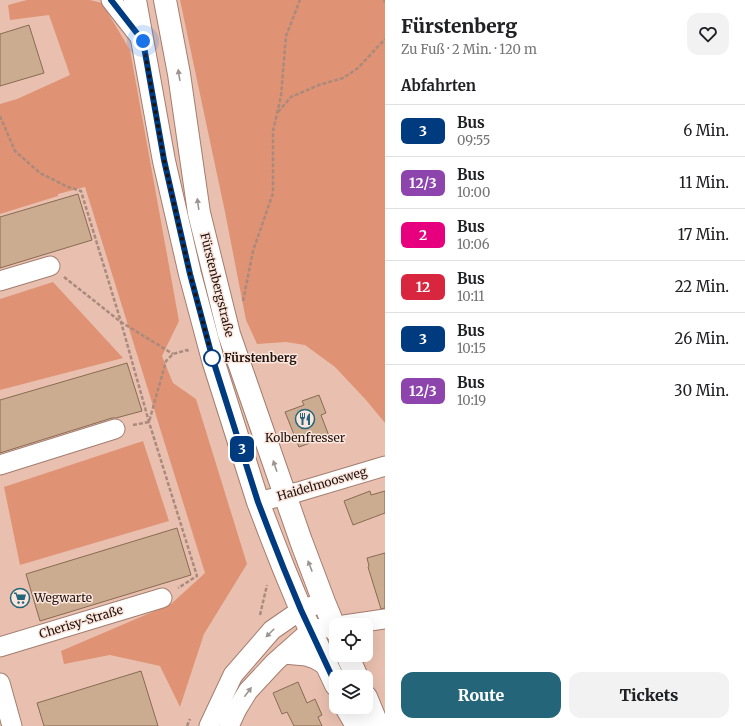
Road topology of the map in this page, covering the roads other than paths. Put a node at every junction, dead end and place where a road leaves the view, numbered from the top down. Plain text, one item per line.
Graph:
1 (111, 0) edge
2 (135, 0) edge
3 (165, 0) edge
4 (143, 41) junction
5 (50, 266) road end
6 (0, 281) edge
7 (115, 429) road end
8 (0, 465) edge
9 (385, 466) edge
10 (285, 496) junction
11 (258, 502) junction
12 (162, 598) road end
13 (324, 602) junction
14 (301, 610) junction
15 (333, 618) edge
16 (385, 619) edge
17 (373, 621) edge
18 (329, 628) edge
19 (311, 630) junction
20 (0, 647) edge
21 (284, 654) junction
22 (329, 670) edge
23 (329, 673) edge
24 (0, 683) edge
25 (350, 714) edge
26 (373, 714) edge
27 (12, 726) edge
28 (209, 726) edge
29 (229, 726) edge
30 (357, 726) edge
31 (378, 726) edge

1 - 4 street
2 - 4 main road, Fürstenbergstraße
10 -> 3 main road, Fürstenbergstraße
4 - 11 main road, Fürstenbergstraße
5 - 6 street
7 - 8 street
9 - 10 street, Haidelmoosweg
10 - 11 street, Haidelmoosweg
13 -> 10 main road, Fürstenbergstraße
11 - 14 main road, Fürstenbergstraße
12 - 20 street, Cherisy-Straße
13 - 14 street
13 - 15 main road, Fürstenbergstraße
14 - 19 main road, Fürstenbergstraße
14 -> 28 street
16 - 17 street
18 - 19 street
19 - 21 street
19 - 22 main road, Fürstenbergstraße
21 - 23 street
29 -> 21 street
24 - 27 street
25 - 30 main road
26 - 31 main road

